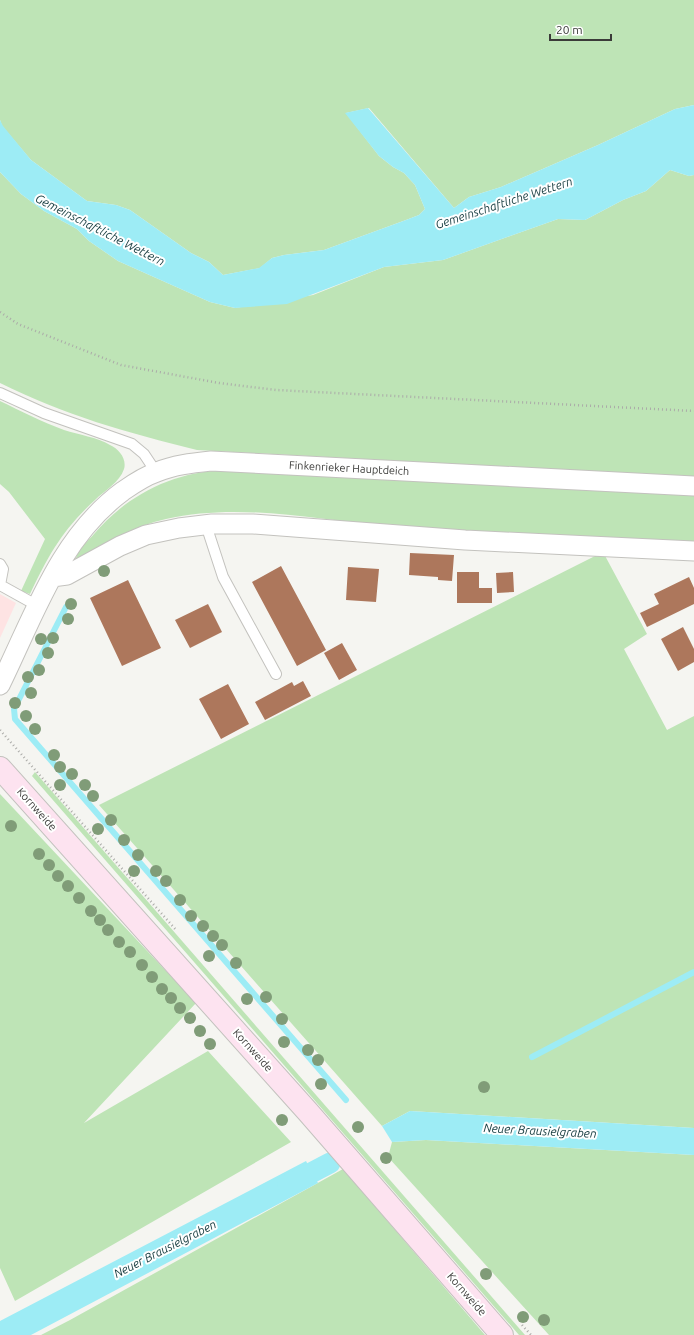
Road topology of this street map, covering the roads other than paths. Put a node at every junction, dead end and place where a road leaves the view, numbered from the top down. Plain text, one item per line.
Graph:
1 (0, 393) edge
2 (156, 472) junction
3 (694, 486) edge
4 (206, 525) junction
5 (694, 551) edge
6 (0, 564) edge
7 (52, 577) junction
8 (38, 606) junction
9 (276, 674) dead end
10 (0, 684) edge
11 (0, 768) edge
12 (502, 1335) edge

1 - 2 lane
2 - 3 street, Finkenrieker Hauptdeich
2 - 7 street, Finkenrieker Hauptdeich
4 - 5 street
4 - 7 street
4 - 9 lane
6 - 8 lane
7 - 8 street, Finkenrieker Hauptdeich
8 - 10 street, Finkenrieker Hauptdeich
11 - 12 main road, Kornweide

